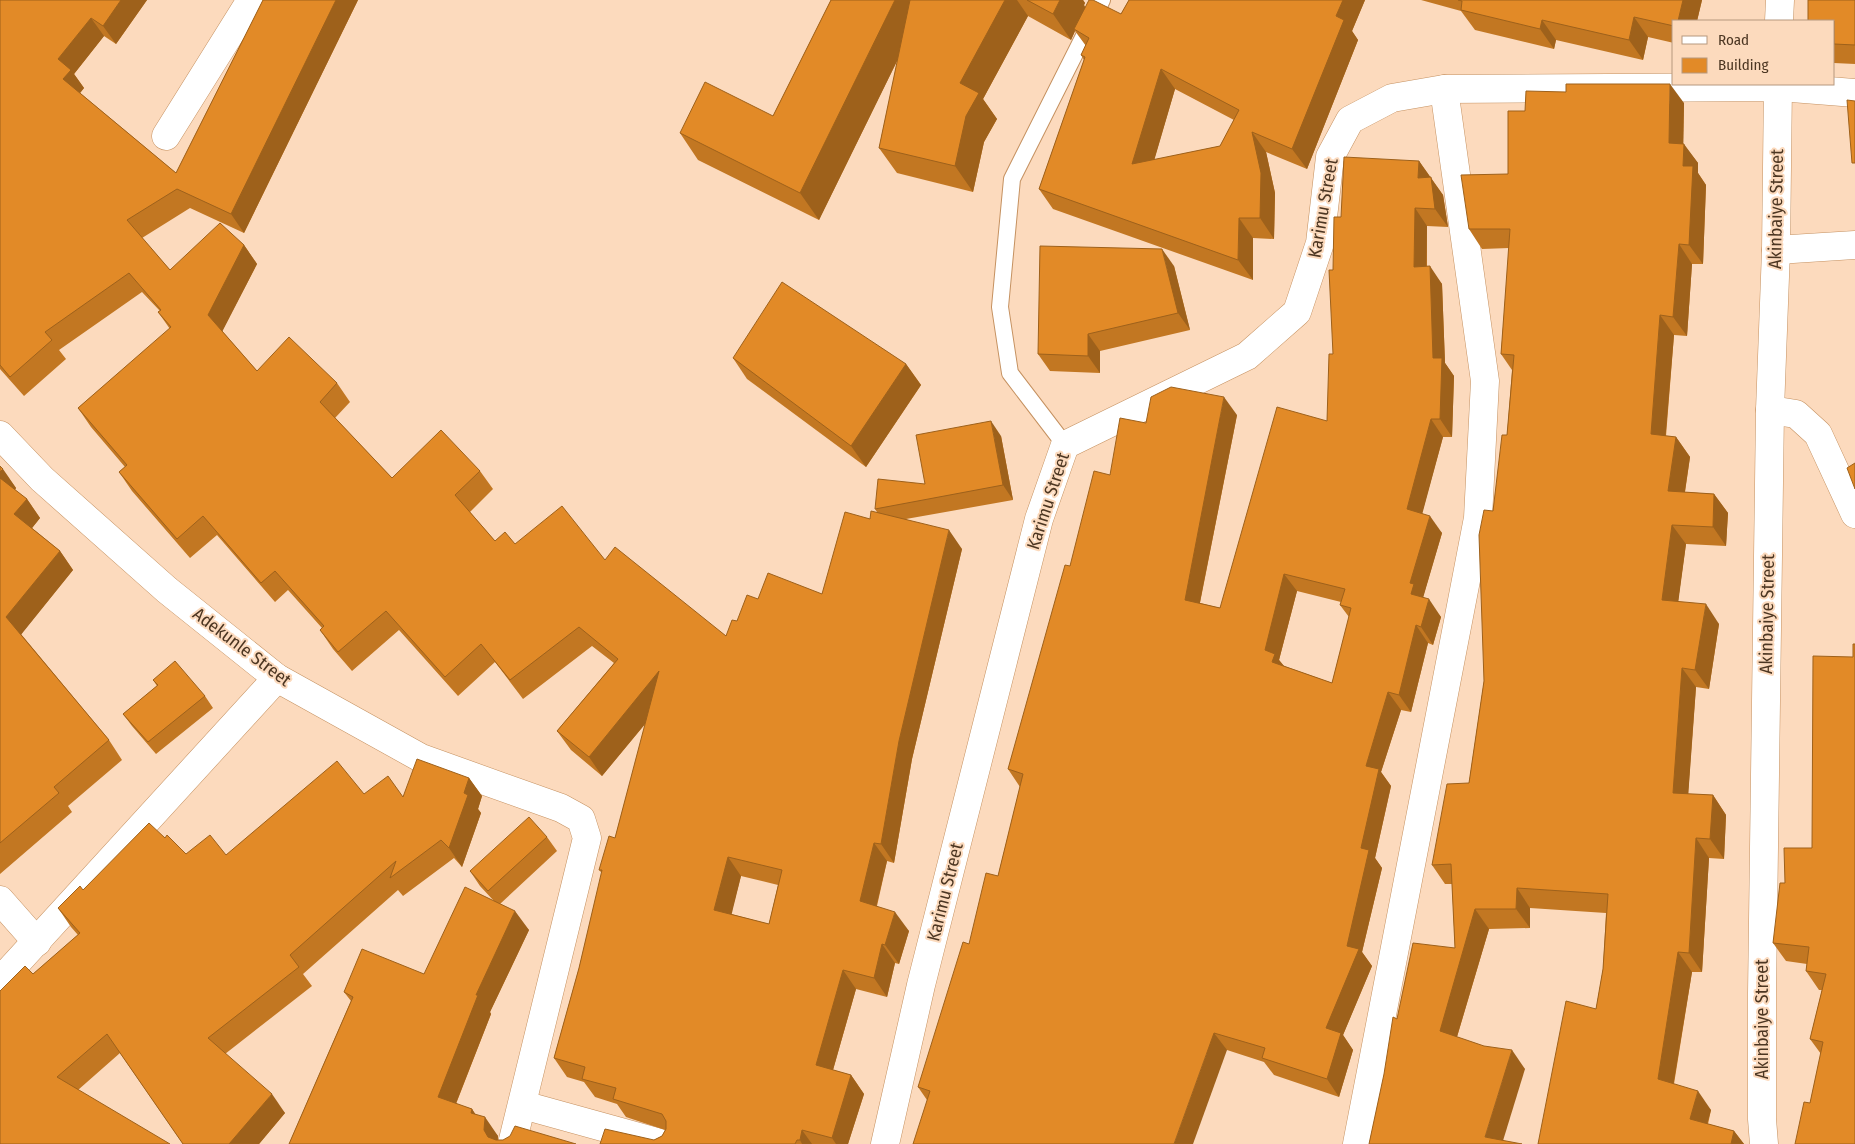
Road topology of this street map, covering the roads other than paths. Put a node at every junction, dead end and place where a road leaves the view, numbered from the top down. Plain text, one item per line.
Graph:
1 (251, 0) edge
2 (1102, 0) edge
3 (1780, 0) edge
4 (1780, 20) edge
5 (1778, 85) edge
6 (1444, 89) junction
7 (1855, 92) edge
8 (166, 136) dead end
9 (1855, 246) edge
10 (1776, 250) junction
11 (1770, 410) junction
12 (0, 435) edge
13 (1065, 445) junction
14 (1855, 514) edge
15 (277, 678) junction
16 (0, 900) edge
17 (37, 942) junction
18 (0, 981) edge
19 (523, 1104) junction
20 (512, 1144) edge
21 (664, 1144) edge
22 (885, 1144) edge
23 (1357, 1144) edge
24 (1764, 1144) edge

1 - 8 street
2 - 13 lane
3 - 4 street
5 - 6 street, Karimu Street
5 - 7 street, Karimu Street
5 - 10 street, Akinbaiye Street
6 - 13 street, Karimu Street
6 - 23 street
9 - 10 street
10 - 11 street, Akinbaiye Street
11 - 14 street
11 - 24 street, Akinbaiye Street
12 - 15 street, Adekunle Street
13 - 22 street, Karimu Street
15 - 17 street
15 - 19 street, Adekunle Street
16 - 17 street
17 - 18 street
19 - 20 street
19 - 21 street

